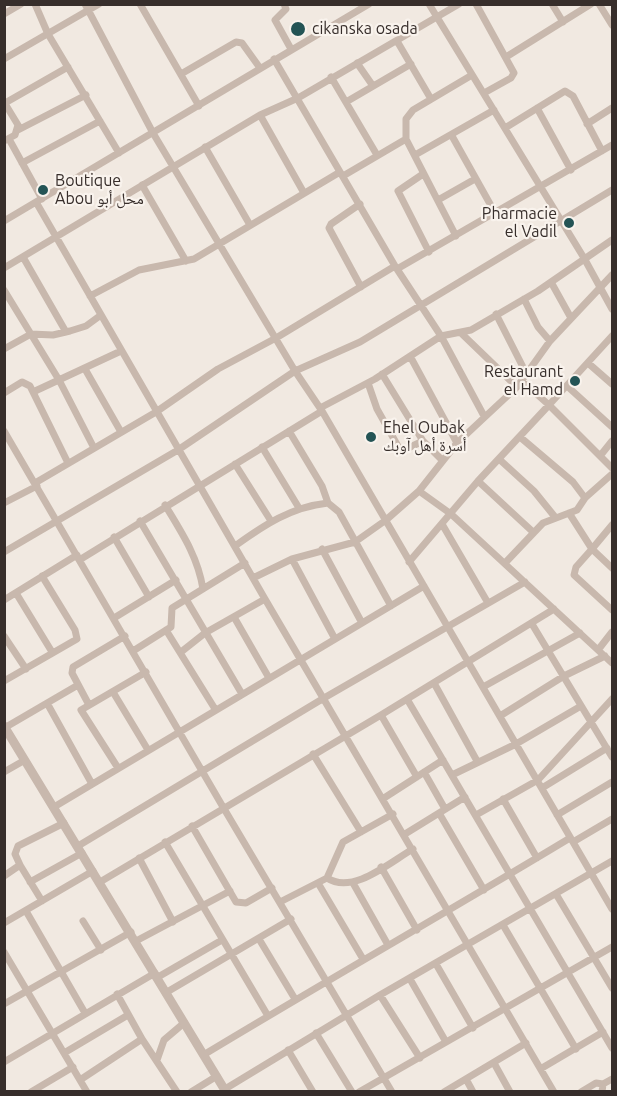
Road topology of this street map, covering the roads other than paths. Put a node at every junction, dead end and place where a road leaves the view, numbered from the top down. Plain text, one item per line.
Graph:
1 (21, 4) edge
2 (35, 4) edge
3 (99, 4) edge
4 (140, 4) edge
5 (294, 4) edge
6 (429, 4) edge
7 (459, 4) edge
8 (476, 4) edge
9 (552, 4) edge
10 (591, 4) edge
11 (599, 4) edge
12 (369, 5) edge
13 (285, 7) edge
14 (87, 8) edge
15 (4, 14) edge
16 (437, 18) junction
17 (563, 22) junction
18 (612, 25) edge
19 (48, 34) junction
20 (397, 41) junction
21 (291, 49) junction
22 (506, 57) junction
23 (4, 59) edge
24 (274, 59) junction
25 (357, 63) junction
26 (411, 64) junction
27 (68, 67) junction
28 (260, 68) junction
29 (181, 74) junction
30 (472, 75) junction
31 (331, 77) junction
32 (373, 86) junction
33 (484, 93) junction
34 (86, 95) junction
35 (298, 98) junction
36 (431, 99) junction
37 (346, 102) junction
38 (5, 103) edge
39 (199, 106) junction
40 (537, 108) junction
41 (612, 108) edge
42 (494, 110) junction
43 (260, 115) junction
44 (100, 121) junction
45 (587, 124) junction
46 (505, 129) junction
47 (18, 130) junction
48 (153, 133) junction
49 (452, 136) junction
50 (406, 139) junction
51 (7, 140) edge
52 (612, 145) edge
53 (205, 147) junction
54 (602, 151) junction
55 (119, 153) junction
56 (377, 155) junction
57 (415, 155) junction
58 (22, 163) junction
59 (173, 166) junction
60 (571, 170) junction
61 (342, 174) junction
62 (423, 174) junction
63 (475, 179) junction
64 (142, 185) junction
65 (540, 187) junction
66 (612, 190) edge
67 (304, 193) junction
68 (438, 200) junction
69 (39, 201) junction
70 (360, 204) junction
71 (4, 211) edge
72 (494, 211) junction
73 (7, 219) edge
74 (562, 222) junction
75 (250, 225) junction
76 (456, 236) junction
77 (56, 237) junction
78 (612, 240) edge
79 (220, 242) junction
80 (429, 252) junction
81 (24, 257) junction
82 (584, 258) junction
83 (186, 261) junction
84 (396, 267) junction
85 (4, 268) edge
86 (612, 275) edge
87 (551, 282) junction
88 (361, 286) junction
89 (601, 287) junction
90 (4, 290) edge
91 (90, 296) junction
92 (524, 299) junction
93 (422, 306) junction
94 (612, 309) edge
95 (496, 314) junction
96 (101, 315) junction
97 (571, 318) junction
98 (66, 332) junction
99 (461, 333) junction
100 (31, 334) junction
101 (441, 336) junction
102 (612, 336) edge
103 (276, 338) junction
104 (550, 341) junction
105 (4, 349) edge
106 (122, 351) junction
107 (410, 356) junction
108 (588, 363) junction
109 (85, 369) junction
110 (295, 371) junction
111 (526, 373) junction
112 (382, 374) junction
113 (59, 380) junction
114 (368, 382) junction
115 (519, 384) junction
116 (612, 384) edge
117 (567, 386) junction
118 (33, 392) junction
119 (4, 393) edge
120 (549, 405) junction
121 (321, 409) junction
122 (156, 412) junction
123 (484, 416) junction
124 (612, 428) edge
125 (4, 431) edge
126 (289, 431) junction
127 (121, 432) junction
128 (520, 436) junction
129 (423, 441) junction
130 (612, 441) edge
131 (457, 443) junction
132 (262, 447) junction
133 (94, 448) junction
134 (178, 450) junction
135 (600, 456) junction
136 (499, 459) junction
137 (442, 460) junction
138 (68, 463) junction
139 (235, 464) junction
140 (612, 468) edge
141 (612, 474) edge
142 (478, 481) junction
143 (36, 484) junction
144 (199, 486) junction
145 (419, 491) junction
146 (585, 498) junction
147 (4, 503) edge
148 (328, 503) junction
149 (165, 506) junction
150 (299, 508) junction
151 (569, 513) junction
152 (451, 514) junction
153 (555, 517) junction
154 (386, 520) junction
155 (57, 521) junction
156 (141, 521) junction
157 (271, 521) junction
158 (442, 524) junction
159 (612, 525) edge
160 (533, 532) junction
161 (114, 537) junction
162 (355, 542) junction
163 (235, 546) junction
164 (322, 549) junction
165 (592, 549) junction
166 (4, 552) edge
167 (79, 557) junction
168 (292, 559) junction
169 (410, 562) junction
170 (505, 562) junction
171 (245, 563) junction
172 (612, 568) edge
173 (42, 576) junction
174 (253, 578) junction
175 (176, 580) junction
176 (525, 582) junction
177 (424, 586) junction
178 (203, 589) junction
179 (16, 593) junction
180 (149, 597) junction
181 (264, 599) junction
182 (4, 600) edge
183 (185, 600) junction
184 (488, 603) junction
185 (391, 606) junction
186 (554, 609) junction
187 (612, 609) edge
188 (234, 617) junction
189 (114, 618) junction
190 (362, 623) junction
191 (532, 624) junction
192 (447, 626) junction
193 (166, 630) junction
194 (612, 632) edge
195 (205, 633) junction
196 (580, 633) junction
197 (4, 636) edge
198 (125, 636) junction
199 (335, 639) junction
200 (548, 649) junction
201 (598, 650) junction
202 (133, 651) junction
203 (181, 651) junction
204 (52, 652) junction
205 (605, 656) junction
206 (302, 659) junction
207 (468, 662) junction
208 (612, 663) edge
209 (26, 669) junction
210 (146, 672) junction
211 (564, 676) junction
212 (269, 678) junction
213 (4, 681) edge
214 (434, 683) junction
215 (78, 685) junction
216 (483, 687) junction
217 (113, 692) junction
218 (242, 694) junction
219 (324, 698) junction
220 (407, 699) junction
221 (612, 699) edge
222 (47, 703) junction
223 (89, 705) junction
224 (581, 706) junction
225 (215, 709) junction
226 (381, 715) junction
227 (500, 716) junction
228 (591, 723) junction
229 (5, 727) edge
230 (180, 731) junction
231 (347, 735) junction
232 (516, 744) junction
233 (607, 748) junction
234 (148, 750) junction
235 (313, 754) junction
236 (612, 757) edge
237 (25, 760) junction
238 (443, 760) junction
239 (477, 761) junction
240 (118, 768) junction
241 (203, 770) junction
242 (4, 772) edge
243 (424, 772) junction
244 (452, 775) junction
245 (417, 777) junction
246 (538, 780) junction
247 (612, 782) edge
248 (92, 784) junction
249 (542, 788) junction
250 (465, 797) junction
251 (384, 798) junction
252 (503, 799) junction
253 (54, 807) junction
254 (223, 807) junction
255 (442, 811) junction
256 (393, 814) junction
257 (476, 815) junction
258 (557, 815) junction
259 (612, 819) edge
260 (64, 823) junction
261 (192, 826) junction
262 (361, 832) junction
263 (405, 834) junction
264 (572, 840) junction
265 (165, 842) junction
266 (80, 849) junction
267 (413, 849) junction
268 (139, 858) junction
269 (537, 858) junction
270 (612, 861) edge
271 (20, 865) junction
272 (381, 867) junction
273 (93, 872) junction
274 (592, 873) junction
275 (511, 874) junction
276 (5, 875) edge
277 (327, 878) junction
278 (30, 882) junction
279 (100, 882) junction
280 (318, 883) junction
281 (353, 883) junction
282 (272, 888) junction
283 (484, 890) junction
284 (230, 891) junction
285 (556, 894) junction
286 (42, 901) junction
287 (280, 902) junction
288 (202, 906) junction
289 (531, 909) junction
290 (612, 909) edge
291 (26, 911) junction
292 (450, 911) junction
293 (291, 919) junction
294 (83, 921) dead end
295 (173, 922) junction
296 (4, 924) edge
297 (503, 925) junction
298 (417, 930) junction
299 (133, 937) junction
300 (259, 939) junction
301 (222, 940) junction
302 (388, 945) junction
303 (470, 945) junction
304 (612, 947) edge
305 (100, 950) junction
306 (4, 952) edge
307 (231, 955) junction
308 (595, 957) junction
309 (363, 959) junction
310 (436, 964) junction
311 (62, 973) junction
312 (568, 974) junction
313 (156, 975) junction
314 (410, 979) junction
315 (326, 980) junction
316 (612, 988) edge
317 (541, 990) junction
318 (28, 991) junction
319 (167, 992) junction
320 (117, 994) junction
321 (380, 995) junction
322 (295, 999) junction
323 (4, 1004) edge
324 (507, 1009) junction
325 (85, 1013) junction
326 (128, 1015) junction
327 (347, 1015) junction
328 (268, 1016) junction
329 (184, 1023) junction
330 (472, 1028) junction
331 (52, 1032) junction
332 (316, 1033) junction
333 (608, 1035) edge
334 (142, 1039) junction
335 (446, 1042) junction
336 (526, 1043) junction
337 (612, 1048) edge
338 (576, 1049) junction
339 (288, 1050) junction
340 (64, 1053) junction
341 (205, 1054) junction
342 (420, 1058) junction
343 (157, 1060) junction
344 (4, 1062) edge
345 (494, 1063) junction
346 (73, 1067) junction
347 (542, 1068) junction
348 (217, 1076) junction
349 (384, 1078) junction
350 (466, 1079) junction
351 (612, 1079) edge
352 (80, 1080) junction
353 (603, 1088) edge
354 (36, 1090) edge
355 (226, 1090) edge
356 (87, 1092) edge
357 (177, 1092) edge
358 (191, 1092) edge
359 (313, 1092) edge
360 (352, 1092) edge
361 (359, 1092) edge
362 (392, 1092) edge
363 (444, 1092) edge
364 (473, 1092) edge
365 (510, 1092) edge
366 (554, 1092) edge
367 (580, 1092) edge

1 - 15 street
2 - 19 street
3 - 14 street
4 - 29 street
5 - 13 street
6 - 16 street
7 - 16 street
8 - 22 street
9 - 17 street
10 - 17 street
11 - 18 street
12 - 21 street
13 - 21 street
14 - 19 street
14 - 48 street
16 - 20 street
16 - 30 street
17 - 22 street
19 - 23 street
19 - 27 street
20 - 25 street
20 - 26 street
21 - 24 street
22 - 33 street
24 - 28 street
24 - 35 street
25 - 31 street
25 - 32 street
26 - 32 street
26 - 36 street
27 - 34 street
27 - 38 street
28 - 29 street
28 - 39 street
29 - 39 street
30 - 33 street
30 - 36 street
31 - 35 street
31 - 37 street
32 - 37 street
33 - 42 street
34 - 44 street
34 - 47 street
35 - 43 street
35 - 61 street
36 - 50 street
37 - 56 street
38 - 47 street
39 - 48 street
40 - 45 street
40 - 46 street
40 - 60 street
41 - 45 street
42 - 46 street
42 - 49 street
43 - 53 street
43 - 67 street
44 - 55 street
44 - 58 street
45 - 54 street
46 - 65 street
47 - 51 street
48 - 55 street
48 - 59 street
49 - 57 street
49 - 63 street
50 - 56 street
50 - 57 street
51 - 58 street
52 - 54 street
53 - 59 street
53 - 75 street
54 - 60 street
55 - 69 street
56 - 61 street
57 - 62 street
58 - 69 street
59 - 64 street
59 - 79 street
60 - 65 street
61 - 67 street
61 - 70 street
62 - 68 street
62 - 80 street
63 - 68 street
63 - 72 street
64 - 77 street
64 - 83 street
65 - 72 street
65 - 74 street
66 - 74 street
67 - 75 street
68 - 76 street
69 - 73 street
69 - 77 street
70 - 84 street
70 - 88 street
71 - 73 street
72 - 76 street
74 - 82 street
74 - 93 street
75 - 79 street
76 - 80 street
77 - 81 street
77 - 91 street
78 - 82 street
79 - 83 street
79 - 103 street
80 - 84 street
81 - 85 street
81 - 98 street
82 - 87 street
82 - 89 street
83 - 91 street
84 - 88 street
84 - 93 street
86 - 89 street
87 - 92 street
87 - 97 street
88 - 103 street
89 - 94 street
89 - 97 street
90 - 100 street
91 - 96 street
92 - 95 street
92 - 104 street
93 - 101 street
93 - 110 street
95 - 99 street
95 - 111 street
96 - 98 street
96 - 106 street
97 - 104 street
98 - 100 street
99 - 101 street
99 - 115 street
100 - 105 street
100 - 113 street
101 - 107 street
101 - 123 street
102 - 108 street
103 - 110 street
103 - 122 street
104 - 111 street
106 - 109 street
106 - 122 street
107 - 112 street
107 - 131 street
108 - 116 street
108 - 117 street
109 - 113 street
109 - 127 street
110 - 121 street
110 - 134 street
111 - 115 street
112 - 114 street
112 - 129 street
113 - 118 street
113 - 133 street
114 - 121 street
114 - 129 street
115 - 120 street
115 - 123 street
117 - 120 street
117 - 124 street
118 - 119 street
118 - 138 street
120 - 128 street
120 - 135 street
121 - 126 street
121 - 154 street
122 - 127 street
122 - 134 street
123 - 131 street
125 - 143 street
126 - 132 street
126 - 148 street
127 - 133 street
128 - 136 street
128 - 146 street
129 - 137 street
130 - 135 street
131 - 137 street
132 - 139 street
132 - 150 street
133 - 138 street
134 - 144 street
134 - 155 street
135 - 140 street
136 - 142 street
136 - 153 street
137 - 145 street
138 - 143 street
139 - 144 street
139 - 157 street
141 - 146 street
142 - 152 street
142 - 160 street
143 - 147 street
143 - 155 street
144 - 149 street
144 - 163 street
145 - 152 street
145 - 154 street
146 - 151 street
148 - 150 street
148 - 162 street
149 - 156 street
149 - 178 street
150 - 157 street
151 - 153 street
151 - 165 street
152 - 158 street
152 - 170 street
153 - 160 street
154 - 162 street
154 - 169 street
155 - 166 street
155 - 167 street
156 - 161 street
156 - 175 street
157 - 163 street
158 - 169 street
158 - 184 street
159 - 165 street
160 - 170 street
161 - 167 street
161 - 180 street
162 - 164 street
162 - 185 street
163 - 171 street
164 - 168 street
164 - 190 street
165 - 172 street
165 - 187 street
167 - 173 street
167 - 189 street
168 - 174 street
168 - 199 street
169 - 177 street
170 - 176 street
171 - 174 street
171 - 178 street
173 - 179 street
173 - 204 street
174 - 181 street
175 - 180 street
175 - 183 street
176 - 184 street
176 - 186 street
177 - 185 street
177 - 192 street
178 - 183 street
179 - 182 street
179 - 204 street
180 - 189 street
181 - 188 street
181 - 206 street
183 - 193 street
183 - 195 street
184 - 192 street
185 - 190 street
186 - 191 street
186 - 196 street
188 - 195 street
188 - 212 street
189 - 198 street
190 - 199 street
191 - 200 street
191 - 207 street
192 - 207 street
192 - 219 street
193 - 202 street
193 - 203 street
194 - 201 street
195 - 203 street
195 - 218 street
196 - 200 street
196 - 201 street
197 - 209 street
198 - 202 street
198 - 215 street
199 - 206 street
200 - 211 street
200 - 216 street
201 - 205 street
202 - 210 street
203 - 225 street
204 - 209 street
205 - 208 street
205 - 211 street
206 - 212 street
206 - 219 street
207 - 214 street
207 - 216 street
209 - 213 street
210 - 217 street
210 - 230 street
211 - 224 street
211 - 227 street
212 - 218 street
214 - 220 street
214 - 239 street
215 - 222 street
215 - 223 street
216 - 227 street
217 - 223 street
217 - 234 street
218 - 225 street
219 - 231 street
219 - 241 street
220 - 226 street
220 - 238 street
221 - 228 street
222 - 229 street
222 - 248 street
223 - 240 street
224 - 228 street
224 - 232 street
225 - 230 street
226 - 231 street
226 - 245 street
227 - 232 street
228 - 233 street
228 - 246 street
229 - 237 street
230 - 234 street
230 - 241 street
231 - 235 street
231 - 251 street
232 - 239 street
232 - 246 street
233 - 236 street
233 - 249 street
234 - 240 street
235 - 254 street
235 - 262 street
237 - 242 street
237 - 253 street
238 - 243 street
238 - 244 street
239 - 244 street
240 - 248 street
241 - 254 street
241 - 266 street
243 - 245 street
243 - 255 street
244 - 250 street
245 - 251 street
246 - 249 street
246 - 252 street
247 - 258 street
248 - 253 street
249 - 258 street
250 - 255 street
250 - 257 street
251 - 256 street
252 - 257 street
252 - 269 street
253 - 260 street
254 - 261 street
254 - 282 street
255 - 263 street
255 - 283 street
256 - 262 street
256 - 263 street
257 - 275 street
258 - 264 street
259 - 264 street
260 - 266 street
260 - 271 street
261 - 265 street
261 - 284 street
262 - 277 street
263 - 267 street
264 - 269 street
264 - 274 street
265 - 268 street
265 - 288 street
266 - 273 street
266 - 278 street
267 - 272 street
267 - 292 street
268 - 279 street
268 - 295 street
269 - 275 street
270 - 274 street
271 - 276 street
271 - 278 street
272 - 281 street
272 - 298 street
273 - 279 street
273 - 286 street
274 - 285 street
274 - 290 street
275 - 283 street
275 - 289 street
277 - 280 street
277 - 281 street
278 - 286 street
279 - 299 street
280 - 287 street
280 - 309 street
281 - 302 street
282 - 284 street
282 - 287 street
283 - 292 street
284 - 288 street
285 - 289 street
285 - 308 street
286 - 291 street
287 - 293 street
288 - 295 street
288 - 301 street
289 - 297 street
289 - 312 street
291 - 296 street
291 - 311 street
292 - 298 street
292 - 303 street
293 - 300 street
293 - 315 street
294 - 305 street
295 - 299 street
297 - 303 street
297 - 317 street
298 - 302 street
299 - 305 street
299 - 313 street
300 - 307 street
300 - 322 street
301 - 307 street
301 - 313 street
302 - 309 street
303 - 310 street
303 - 324 street
304 - 308 street
305 - 311 street
306 - 318 street
307 - 319 street
307 - 328 street
308 - 312 street
308 - 316 street
309 - 315 street
310 - 314 street
310 - 330 street
311 - 318 street
311 - 325 street
312 - 317 street
312 - 333 street
313 - 319 street
313 - 320 street
314 - 321 street
314 - 335 street
315 - 322 street
315 - 327 street
317 - 324 street
317 - 338 street
318 - 323 street
318 - 331 street
319 - 329 street
320 - 325 street
320 - 326 street
321 - 327 street
321 - 342 street
322 - 328 street
324 - 330 street
324 - 336 street
325 - 331 street
326 - 334 street
326 - 340 street
327 - 332 street
327 - 349 street
328 - 341 street
329 - 341 street
329 - 343 street
330 - 335 street
331 - 340 street
331 - 344 street
332 - 339 street
332 - 360 street
333 - 337 street
333 - 338 street
334 - 343 street
334 - 352 street
335 - 342 street
336 - 345 street
336 - 347 street
338 - 347 street
339 - 355 street
339 - 359 street
340 - 346 street
341 - 348 street
342 - 349 street
343 - 357 street
345 - 350 street
345 - 365 street
346 - 352 street
346 - 354 street
347 - 366 street
348 - 355 street
348 - 358 street
349 - 361 street
349 - 362 street
350 - 363 street
350 - 364 street
351 - 353 street
352 - 356 street
353 - 367 street

